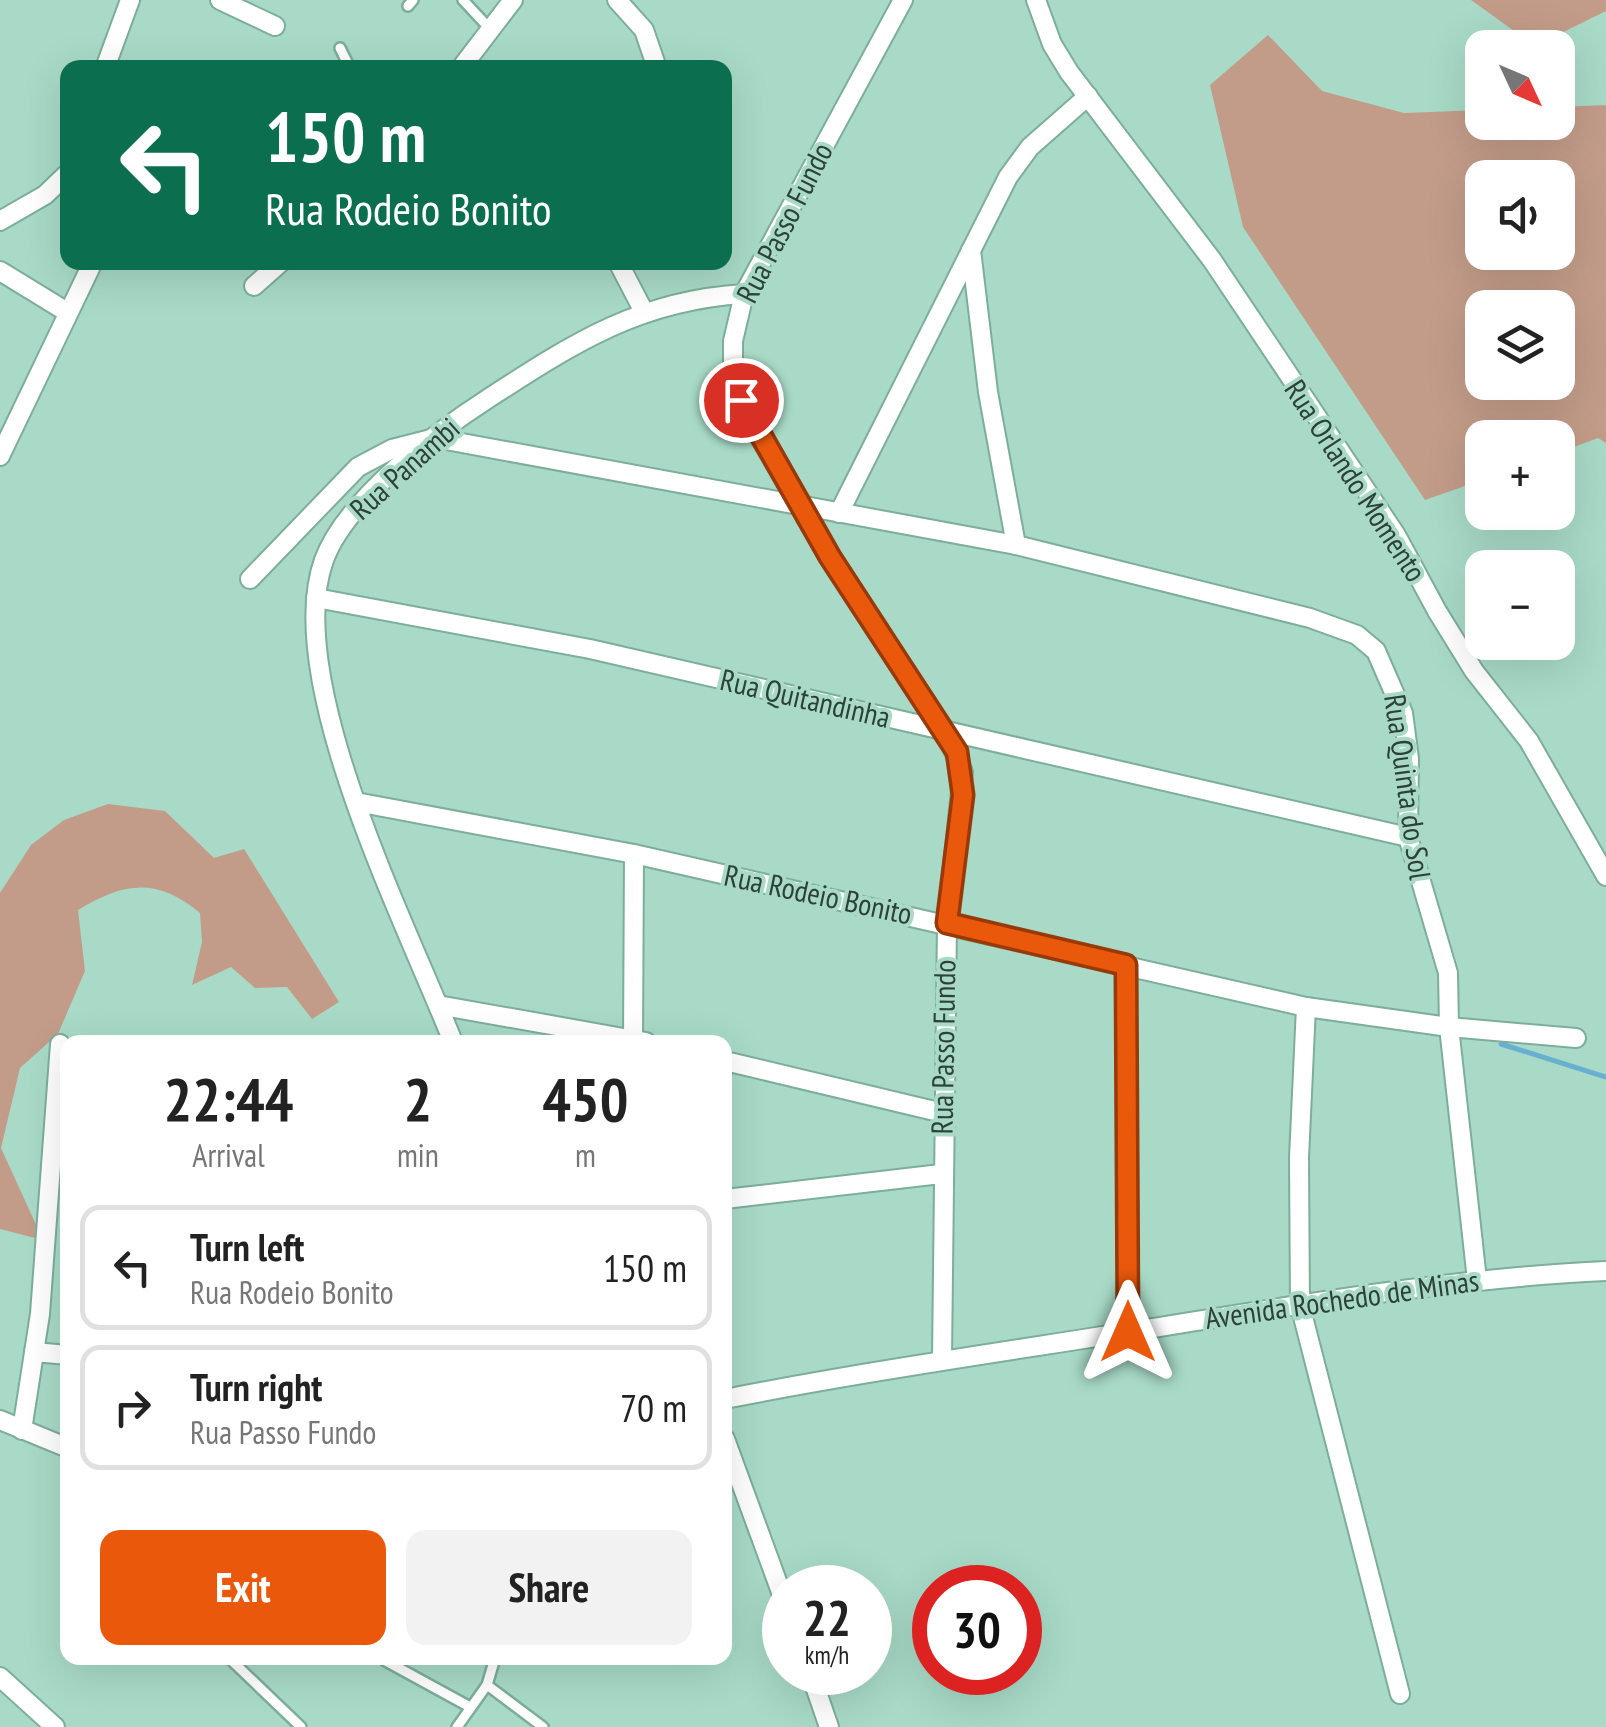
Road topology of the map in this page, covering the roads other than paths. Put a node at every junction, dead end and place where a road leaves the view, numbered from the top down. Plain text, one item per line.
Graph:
1 (130, 0) edge
2 (220, 0) edge
3 (463, 0) edge
4 (513, 0) edge
5 (617, 0) edge
6 (902, 0) edge
7 (1036, 0) edge
8 (275, 26) dead end
9 (490, 29) junction
10 (340, 48) dead end
11 (108, 60) edge
12 (346, 60) edge
13 (466, 60) edge
14 (654, 60) edge
15 (1088, 96) junction
16 (60, 181) edge
17 (0, 221) edge
18 (971, 250) junction
19 (89, 270) edge
20 (272, 270) edge
21 (622, 270) edge
22 (0, 272) edge
23 (254, 286) dead end
24 (744, 294) junction
25 (643, 310) junction
26 (68, 312) junction
27 (435, 438) junction
28 (0, 456) edge
29 (798, 505) junction
30 (839, 513) junction
31 (1016, 545) junction
32 (250, 579) dead end
33 (316, 598) junction
34 (945, 731) junction
35 (356, 802) junction
36 (1408, 837) junction
37 (634, 854) junction
38 (1606, 876) edge
39 (947, 923) junction
40 (1126, 965) junction
41 (438, 1005) junction
42 (1306, 1007) junction
43 (1449, 1027) junction
44 (450, 1035) edge
45 (599, 1035) edge
46 (637, 1035) edge
47 (1576, 1038) dead end
48 (60, 1044) dead end
49 (732, 1063) edge
50 (943, 1112) junction
51 (941, 1174) junction
52 (732, 1198) edge
53 (1606, 1271) edge
54 (1478, 1280) junction
55 (1300, 1304) junction
56 (1128, 1332) junction
57 (34, 1352) junction
58 (60, 1354) edge
59 (942, 1360) junction
60 (732, 1398) edge
61 (0, 1420) edge
62 (22, 1430) junction
63 (60, 1445) edge
64 (732, 1457) edge
65 (771, 1565) edge
66 (236, 1665) edge
67 (393, 1665) edge
68 (493, 1665) edge
69 (0, 1677) edge
70 (487, 1685) junction
71 (1400, 1694) dead end
72 (818, 1695) edge
73 (470, 1707) junction
74 (55, 1727) edge
75 (301, 1727) edge
76 (456, 1727) edge
77 (543, 1727) edge
78 (829, 1727) edge

1 - 11 street
2 - 8 street
3 - 9 lane
4 - 9 street
5 - 14 street
6 - 24 street, Rua Passo Fundo
7 - 15 street, Rua Orlando Momento
9 - 13 street
10 - 12 lane
15 - 18 street
15 - 38 street, Rua Orlando Momento
16 - 17 street
18 - 30 street
18 - 31 street
19 - 26 street
20 - 23 street
21 - 25 street
22 - 26 street
24 - 25 street, Rua Panambi
24 - 29 street, Rua Passo Fundo
25 - 27 street, Rua Panambi
26 - 28 street
27 - 29 street, Rua Quinta do Sol
27 - 32 street
27 - 33 street, Rua Panambi
29 - 30 street, Rua Quinta do Sol
29 - 34 street, Rua Passo Fundo
30 - 31 street, Rua Quinta do Sol
31 - 36 street, Rua Quinta do Sol
33 - 34 street, Rua Quitandinha
33 - 35 street, Rua Panambi
34 - 36 street, Rua Quitandinha
34 - 39 street, Rua Passo Fundo
35 - 37 street, Rua Rodeio Bonito
35 - 41 street, Rua Panambi
36 - 43 street, Rua Quinta do Sol
37 - 39 street, Rua Rodeio Bonito
37 - 46 street
39 - 40 street, Rua Rodeio Bonito
39 - 50 street, Rua Passo Fundo
40 - 42 street, Rua Rodeio Bonito
40 - 56 street
41 - 44 street, Rua Panambi
41 - 45 street
42 - 43 street, Rua Rodeio Bonito
42 - 55 street
43 - 47 street, Rua Rodeio Bonito
43 - 54 street, Rua Quinta do Sol
48 - 57 street
49 - 50 street
50 - 51 street, Rua Passo Fundo
51 - 52 street
51 - 59 street, Rua Passo Fundo
53 - 54 street, Avenida Rochedo de Minas
54 - 55 street, Avenida Rochedo de Minas
55 - 56 street, Avenida Rochedo de Minas
55 - 71 street
56 - 59 street, Avenida Rochedo de Minas
57 - 58 street
57 - 62 street
59 - 60 street, Avenida Rochedo de Minas
61 - 62 street
62 - 63 street
64 - 65 street
66 - 75 lane
67 - 73 lane
68 - 70 lane
69 - 74 street
70 - 73 lane
70 - 77 lane
72 - 78 street
73 - 76 lane

